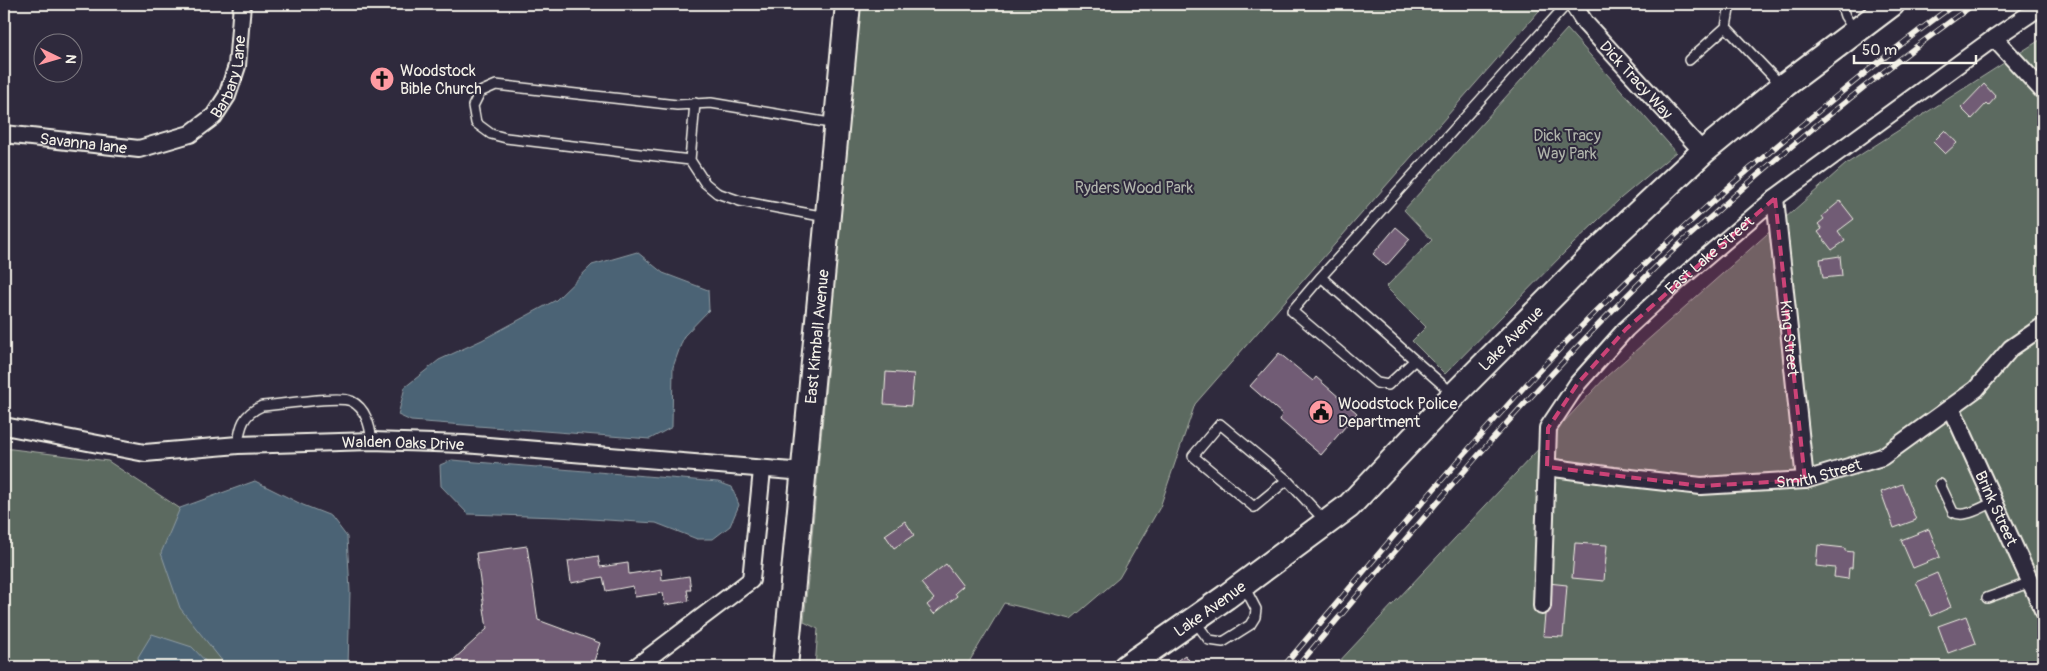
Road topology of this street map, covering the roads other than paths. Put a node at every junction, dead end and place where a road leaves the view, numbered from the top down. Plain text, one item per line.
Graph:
1 (242, 4) edge
2 (848, 4) edge
3 (1567, 4) edge
4 (1573, 4) edge
5 (1730, 4) edge
6 (1841, 4) edge
7 (1892, 4) edge
8 (2043, 5) edge
9 (1726, 27) junction
10 (1856, 32) junction
11 (1994, 38) junction
12 (1689, 60) dead end
13 (1782, 87) junction
14 (2043, 91) edge
15 (695, 103) junction
16 (836, 124) junction
17 (4, 134) edge
18 (190, 134) joint
19 (1703, 152) junction
20 (690, 160) junction
21 (1775, 198) junction
22 (828, 217) junction
23 (1321, 277) junction
24 (2043, 326) edge
25 (1414, 360) junction
26 (1454, 395) junction
27 (1951, 407) junction
28 (4, 426) edge
29 (372, 440) junction
30 (238, 445) junction
31 (1547, 467) junction
32 (762, 470) junction
33 (804, 472) junction
34 (1287, 480) junction
35 (1805, 480) junction
36 (1940, 484) dead end
37 (1994, 502) junction
38 (1326, 522) junction
39 (2031, 582) junction
40 (1243, 583) junction
41 (1987, 598) dead end
42 (1542, 606) dead end
43 (2043, 610) edge
44 (1194, 620) junction
45 (636, 667) edge
46 (785, 667) edge
47 (1126, 667) edge

1 - 18 street, Barbary Lane
2 - 16 street, East Kimball Avenue
3 - 23 lane
4 - 19 street, Dick Tracy Way
5 - 9 lane
6 - 10 lane
7 - 10 street, Lake Avenue
8 - 11 street, East Lake Street
9 - 12 lane
9 - 13 lane
10 - 13 street, Lake Avenue
11 - 14 street
11 - 21 street, East Lake Street
13 - 19 street, Lake Avenue
15 - 16 lane
15 - 20 lane
15 - 20 lane
16 - 22 street, East Kimball Avenue
17 - 18 street, Savanna lane
19 - 26 street, Lake Avenue
20 - 22 lane
21 - 31 street, East Lake Street
21 - 35 street, King Street
22 - 33 street, East Kimball Avenue
23 - 25 lane
23 - 25 lane
24 - 27 street, Smith Street
25 - 26 lane
26 - 38 street, Lake Avenue
27 - 35 street, Smith Street
27 - 37 street, Brink Street
28 - 30 street, Walden Oaks Drive
29 - 30 street, Walden Oaks Drive
29 - 30 lane
29 - 32 street, Walden Oaks Drive
31 - 35 street, Smith Street
31 - 42 street, East Lake Street
32 - 33 street, Walden Oaks Drive
32 - 45 street
33 - 46 street, East Kimball Avenue
34 - 34 lane
34 - 38 lane
36 - 37 lane
37 - 39 street, Brink Street
38 - 40 street, Lake Avenue
39 - 41 lane
39 - 43 street, Brink Street
40 - 44 street, Lake Avenue
40 - 44 lane
44 - 47 street, Lake Avenue

